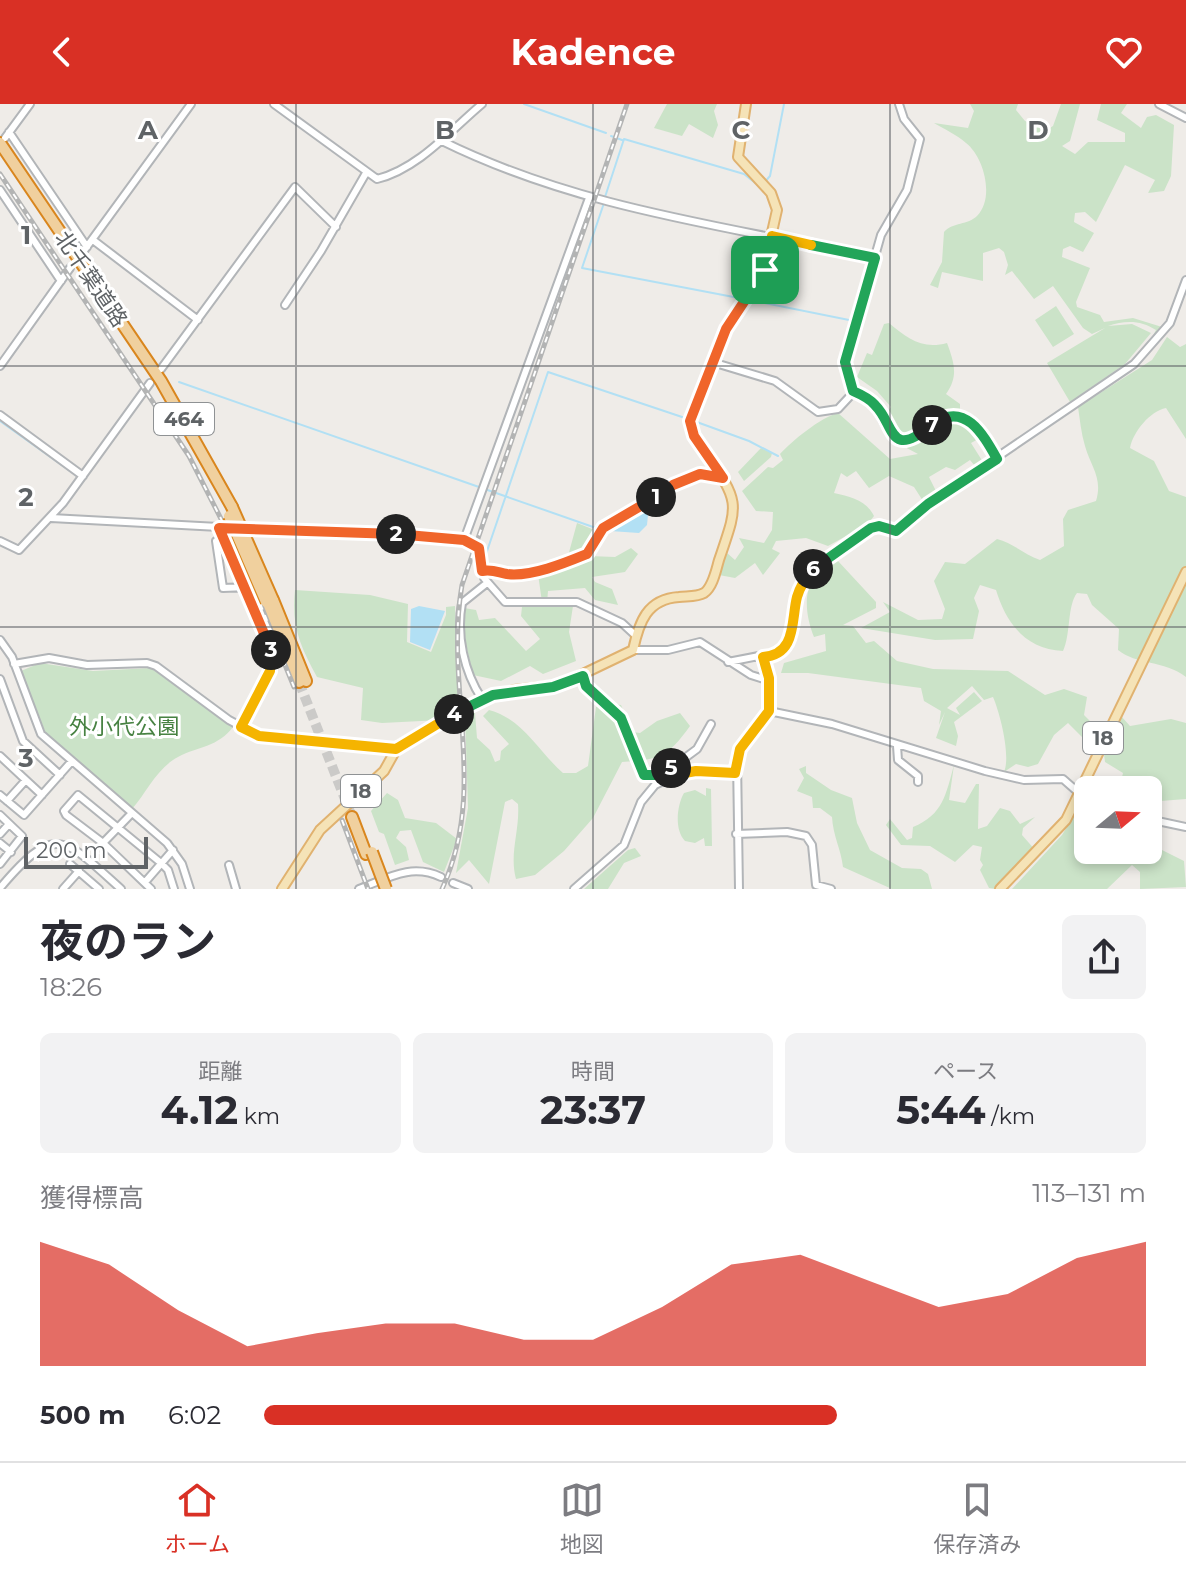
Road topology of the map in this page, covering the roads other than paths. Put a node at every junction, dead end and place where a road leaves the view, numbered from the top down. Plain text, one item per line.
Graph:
1 (30, 104) edge
2 (191, 104) edge
3 (274, 104) edge
4 (482, 104) edge
5 (746, 104) edge
6 (899, 104) edge
7 (1159, 104) edge
8 (1186, 118) edge
9 (5, 138) edge
10 (442, 141) junction
11 (366, 173) junction
12 (0, 190) edge
13 (589, 198) junction
14 (336, 227) junction
15 (772, 236) junction
16 (93, 240) junction
17 (875, 258) junction
18 (70, 268) dead end
19 (61, 281) junction
20 (1185, 284) edge
21 (285, 305) dead end
22 (198, 320) junction
23 (712, 362) junction
24 (0, 366) edge
25 (161, 369) dead end
26 (150, 383) dead end
27 (853, 391) junction
28 (0, 415) edge
29 (997, 459) junction
30 (83, 476) junction
31 (723, 478) junction
32 (51, 518) junction
33 (219, 528) junction
34 (225, 538) junction
35 (464, 540) junction
36 (0, 541) edge
37 (482, 571) junction
38 (1186, 572) edge
39 (487, 583) junction
40 (247, 587) junction
41 (634, 634) junction
42 (0, 640) edge
43 (633, 650) junction
44 (763, 657) junction
45 (728, 662) junction
46 (14, 664) junction
47 (583, 676) junction
48 (0, 679) edge
49 (767, 680) junction
50 (302, 682) tunnel mouth
51 (482, 699) junction
52 (769, 711) junction
53 (711, 724) dead end
54 (241, 727) junction
55 (897, 746) junction
56 (396, 749) junction
57 (0, 756) edge
58 (71, 762) junction
59 (681, 763) junction
60 (735, 773) junction
61 (60, 775) junction
62 (673, 775) junction
63 (1087, 776) edge
64 (25, 781) junction
65 (918, 782) dead end
66 (1074, 789) edge
67 (0, 795) edge
68 (42, 795) junction
69 (7, 801) junction
70 (1074, 802) edge
71 (131, 814) junction
72 (0, 815) edge
73 (355, 816) tunnel mouth
74 (1162, 822) edge
75 (9, 824) junction
76 (118, 825) junction
77 (1186, 827) edge
78 (0, 834) edge
79 (736, 834) junction
80 (0, 843) edge
81 (103, 843) junction
82 (173, 850) junction
83 (11, 852) junction
84 (369, 853) junction
85 (1, 863) edge
86 (161, 863) junction
87 (70, 864) dead end
88 (229, 865) dead end
89 (14, 871) junction
90 (79, 871) junction
91 (441, 877) dead end
92 (146, 881) junction
93 (453, 883) dead end
94 (0, 888) edge
95 (97, 888) edge
96 (63, 889) edge
97 (121, 889) edge
98 (151, 889) edge
99 (174, 889) edge
100 (190, 889) edge
101 (236, 889) edge
102 (282, 889) edge
103 (359, 889) edge
104 (379, 889) edge
105 (386, 889) edge
106 (468, 889) edge
107 (574, 889) edge
108 (740, 889) edge
109 (831, 889) edge
110 (1000, 889) edge

1 - 9 street
2 - 16 street
3 - 11 street
4 - 10 street
5 - 15 main road
6 - 17 street
7 - 8 street
9 - 16 street
9 - 50 highway, 北千葉道路 / 464, bridge
10 - 11 street
10 - 13 street
11 - 14 street
12 - 19 street
13 - 15 street
13 - 35 street
14 - 21 street
14 - 22 street
15 - 17 street
15 - 23 main road
16 - 22 street
17 - 27 street
18 - 19 street
19 - 24 street
20 - 29 street
22 - 25 street
23 - 27 street
23 - 31 main road
26 - 30 street
27 - 29 street
28 - 30 street
29 - 44 street
30 - 32 street
31 - 37 street
31 - 41 main road
32 - 33 street
32 - 36 street
33 - 34 street
33 - 35 street
34 - 40 street
34 - 40 street
35 - 37 street
37 - 39 street
38 - 63 main road, 18
39 - 41 street
39 - 51 street
40 - 54 street
41 - 43 main road
42 - 46 street
43 - 45 street
43 - 47 main road, 18
44 - 45 street
44 - 49 street
45 - 49 street
46 - 54 street
46 - 58 street
47 - 51 main road, 18
47 - 59 street
48 - 61 street
49 - 52 street
51 - 56 main road, 18, bridge
52 - 55 street
52 - 60 street
53 - 59 street
54 - 56 street
55 - 65 street
55 - 66 street
56 - 102 main road, 18
57 - 64 street
58 - 61 street
58 - 71 street
59 - 62 street
60 - 62 street
60 - 79 street
61 - 68 street
62 - 107 street
64 - 68 street
64 - 69 street
67 - 69 street
68 - 69 street
70 - 110 main road, 18
71 - 76 street
71 - 82 street
72 - 75 street
73 - 84 highway
74 - 77 street
75 - 78 street
75 - 83 street
76 - 81 street
76 - 81 street
76 - 86 street
79 - 108 street
79 - 109 street
80 - 83 street
81 - 92 street
82 - 86 street
82 - 100 street
83 - 85 street
84 - 104 highway
84 - 105 highway, bridge
85 - 89 street
86 - 92 street
86 - 99 street
87 - 90 street
88 - 101 street
89 - 94 street
89 - 97 street
90 - 95 street
90 - 96 street
91 - 103 street
92 - 98 street
93 - 106 street

